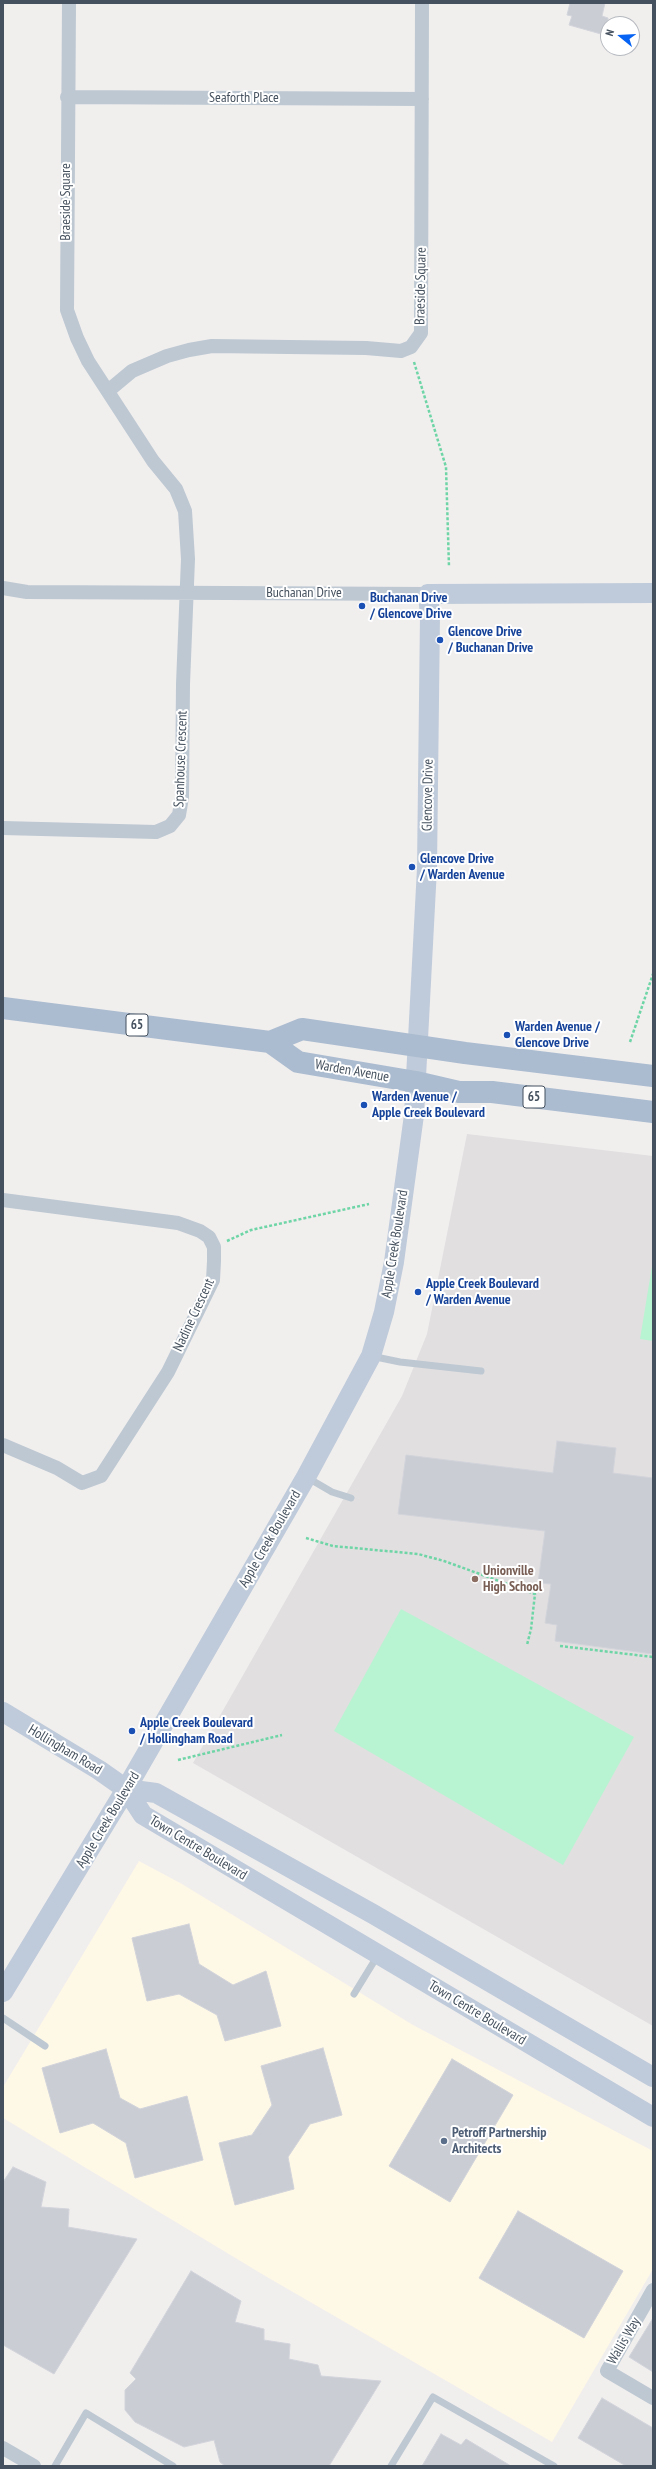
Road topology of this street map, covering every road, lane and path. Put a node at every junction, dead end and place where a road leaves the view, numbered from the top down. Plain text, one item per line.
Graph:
1 (69, 3) edge
2 (422, 3) edge
3 (67, 97) junction
4 (422, 99) junction
5 (411, 346) junction
6 (108, 391) junction
7 (449, 567) dead end
8 (3, 588) edge
9 (188, 592) junction
10 (653, 593) edge
11 (428, 594) junction
12 (3, 828) edge
13 (653, 974) edge
14 (3, 1008) edge
15 (270, 1042) junction
16 (630, 1042) dead end
17 (419, 1045) junction
18 (653, 1076) edge
19 (416, 1082) junction
20 (653, 1112) edge
21 (3, 1200) edge
22 (369, 1204) dead end
23 (214, 1247) junction
24 (371, 1356) junction
25 (481, 1371) dead end
26 (3, 1445) edge
27 (306, 1477) junction
28 (351, 1498) dead end
29 (306, 1538) dead end
30 (527, 1645) dead end
31 (560, 1646) dead end
32 (653, 1657) edge
33 (3, 1712) edge
34 (282, 1735) dead end
35 (178, 1760) dead end
36 (126, 1789) junction
37 (379, 1954) junction
38 (4, 1988) edge
39 (354, 1994) dead end
40 (3, 2018) edge
41 (44, 2046) dead end
42 (653, 2077) edge
43 (653, 2117) edge
44 (653, 2290) edge
45 (653, 2398) edge
46 (3, 2448) edge
47 (34, 2466) edge
48 (55, 2466) edge
49 (173, 2466) edge
50 (391, 2466) edge
51 (554, 2466) edge

1 - 3 street, Braeside Square
2 - 4 street, Braeside Square
3 - 4 street, Seaforth Place
3 - 6 street, Braeside Square
4 - 5 street, Braeside Square
5 - 6 street
5 - 7 path
6 - 9 street, Braeside Square
8 - 9 street, Buchanan Drive
9 - 11 street, Buchanan Drive
9 - 12 street, Spanhouse Crescent
10 - 11 main road, Buchanan Drive
11 - 17 main road, Glencove Drive
13 - 16 path
14 - 15 main road, Warden Avenue / 65
15 - 17 main road, Warden Avenue / 65
15 - 19 main road, Warden Avenue / 65
17 - 18 main road, Warden Avenue / 65
17 - 19 main road, Apple Creek Boulevard
19 - 20 main road, Warden Avenue / 65
19 - 24 main road, Apple Creek Boulevard
21 - 23 street
22 - 23 path
23 - 26 street, Nadine Crescent
24 - 25 lane
24 - 27 main road, Apple Creek Boulevard
27 - 28 lane
27 - 36 main road, Apple Creek Boulevard
29 - 30 path
31 - 32 path
33 - 36 main road, Hollingham Road
34 - 35 path
36 - 37 main road, Town Centre Boulevard
36 - 38 main road, Apple Creek Boulevard
36 - 42 main road, Town Centre Boulevard
37 - 39 lane
37 - 43 main road, Town Centre Boulevard
40 - 41 lane
44 - 45 street, Wallis Way
46 - 47 street
48 - 49 lane
50 - 51 lane

